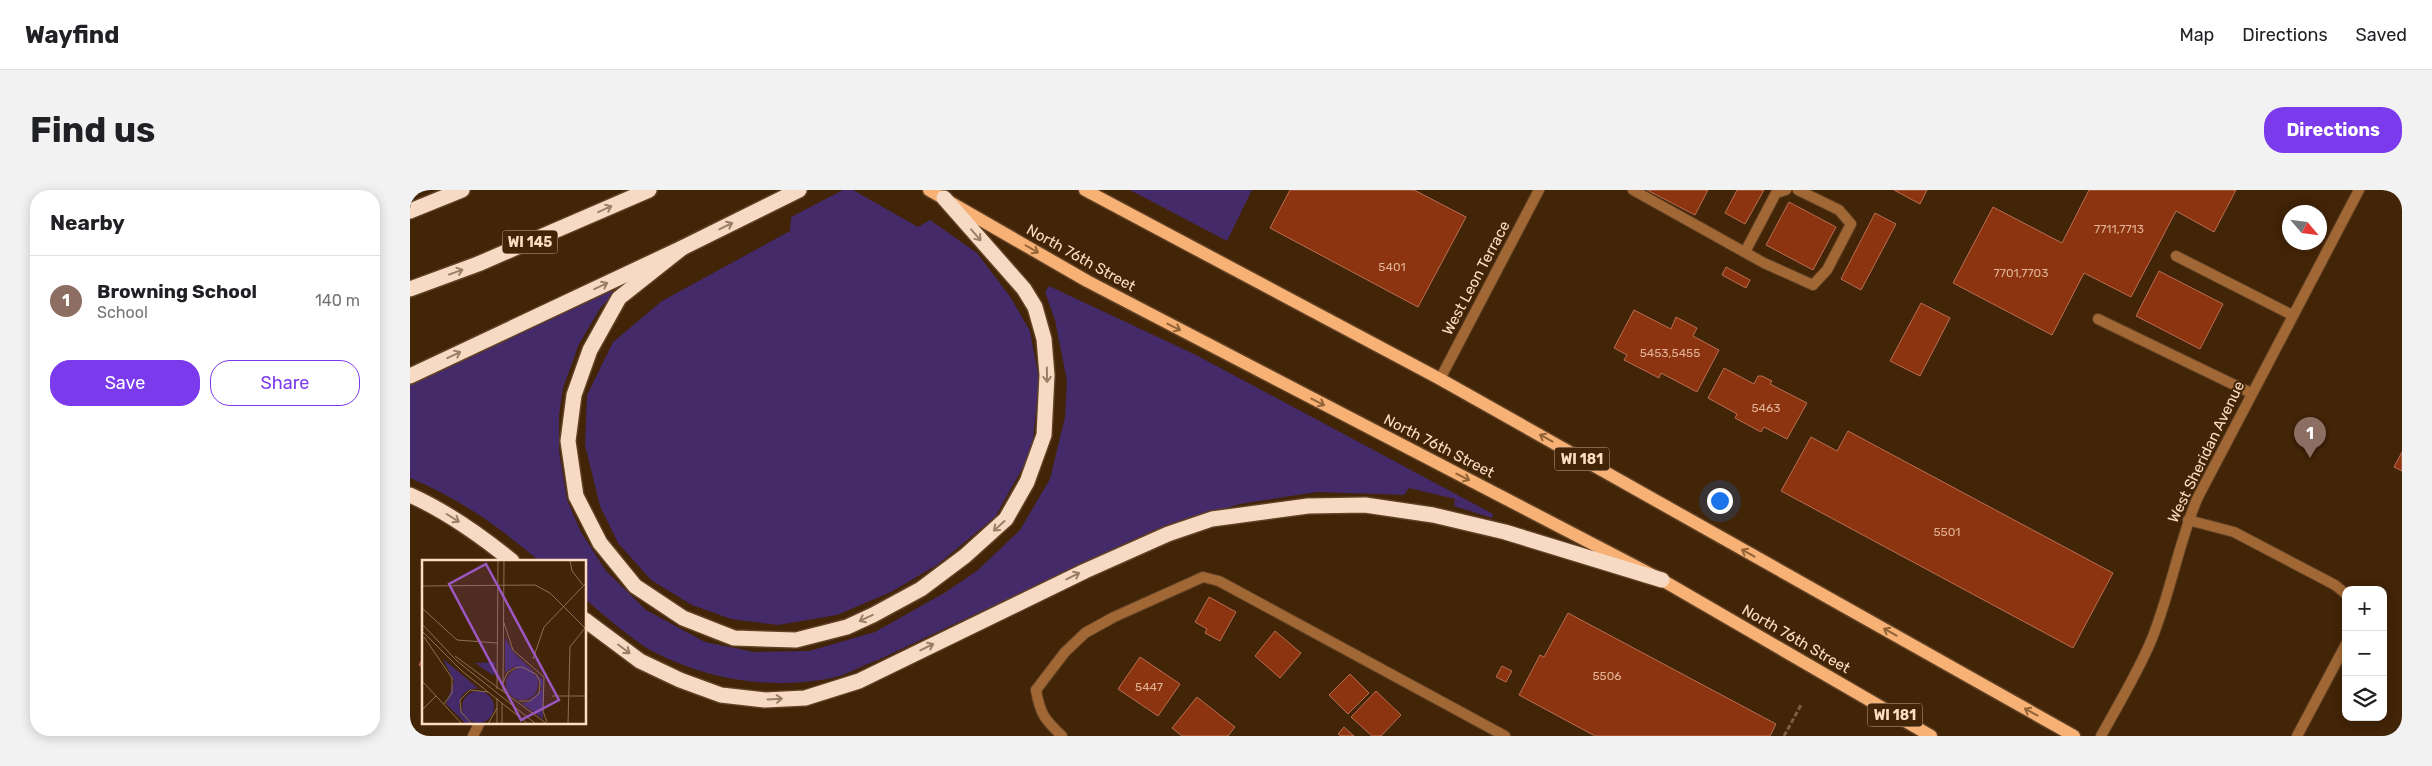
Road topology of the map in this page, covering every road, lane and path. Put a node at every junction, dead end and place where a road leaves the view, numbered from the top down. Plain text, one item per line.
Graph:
1 (462, 190) edge
2 (648, 190) edge
3 (799, 190) edge
4 (929, 190) edge
5 (1085, 190) edge
6 (1539, 190) edge
7 (1633, 190) edge
8 (1786, 190) edge
9 (1798, 190) edge
10 (2359, 190) edge
11 (944, 198) junction
12 (410, 212) edge
13 (682, 248) junction
14 (1745, 252) junction
15 (2176, 256) dead end
16 (410, 289) edge
17 (2292, 315) junction
18 (2098, 319) dead end
19 (410, 376) edge
20 (1440, 379) junction
21 (2250, 393) junction
22 (410, 495) edge
23 (2188, 520) junction
24 (511, 560) edge
25 (1662, 580) junction
26 (2342, 591) edge
27 (586, 621) edge
28 (2342, 652) edge
29 (1800, 705) dead end
30 (479, 724) edge
31 (472, 736) edge
32 (1062, 736) edge
33 (1505, 736) edge
34 (1784, 736) edge
35 (1931, 736) edge
36 (2074, 736) edge
37 (2101, 736) edge
38 (2297, 736) edge

1 - 12 highway
16 -> 2 highway, WI 145
13 -> 3 highway
4 - 11 main road, North 76th Street / WI 181
5 - 20 main road, WI 181
6 - 20 street, West Leon Terrace
7 - 14 street
8 - 14 street
9 - 14 street
10 - 17 street, West Sheridan Avenue
11 -> 13 highway
11 -> 25 main road, North 76th Street / WI 181
19 -> 13 highway
15 - 17 street
17 - 21 street, West Sheridan Avenue
18 - 21 street
36 -> 20 main road, WI 181
21 - 23 street, West Sheridan Avenue
22 -> 24 highway
23 - 26 street
23 - 37 street, West Sheridan Avenue
27 -> 25 highway
25 - 35 main road, North 76th Street / WI 181
28 - 38 street
29 - 34 path
30 - 31 street
32 - 33 street

